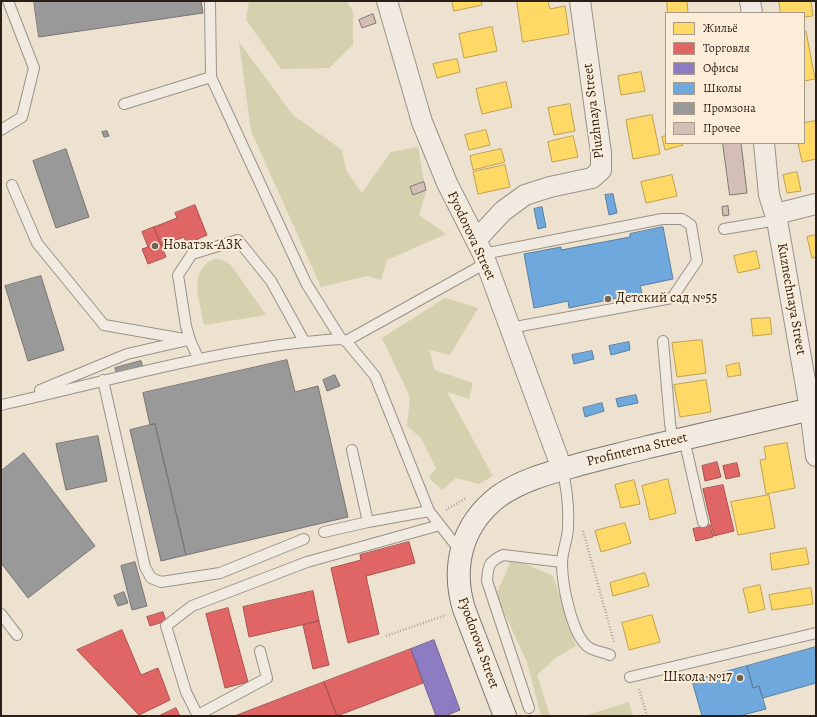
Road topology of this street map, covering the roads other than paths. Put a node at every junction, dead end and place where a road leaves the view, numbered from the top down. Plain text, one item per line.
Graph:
1 (8, 1) edge
2 (210, 1) edge
3 (387, 1) edge
4 (580, 1) edge
5 (750, 1) edge
6 (752, 12) edge
7 (211, 77) junction
8 (124, 104) dead end
9 (1, 130) edge
10 (764, 144) edge
11 (12, 185) dead end
12 (816, 204) edge
13 (776, 217) junction
14 (724, 229) dead end
15 (481, 252) junction
16 (510, 328) junction
17 (190, 340) junction
18 (343, 340) junction
19 (304, 341) junction
20 (663, 341) dead end
21 (198, 358) junction
22 (103, 380) junction
23 (6, 404) edge
24 (813, 409) edge
25 (678, 440) junction
26 (352, 450) dead end
27 (816, 456) edge
28 (562, 469) junction
29 (429, 511) junction
30 (368, 522) junction
31 (703, 522) dead end
32 (473, 524) joint
33 (440, 525) junction
34 (324, 532) dead end
35 (304, 539) dead end
36 (461, 552) junction
37 (562, 562) junction
38 (1, 614) edge
39 (816, 633) edge
40 (17, 634) dead end
41 (260, 651) dead end
42 (613, 652) road end
43 (630, 677) road end
44 (529, 708) dead end
45 (502, 714) edge
46 (198, 716) edge

1 - 9 lane
2 - 7 lane
3 - 15 street, Fyodorova Street
4 - 15 street, Pluzhnaya Street
5 - 6 street
7 - 8 lane
7 - 18 lane
10 - 13 street, Kuznechnaya Street
11 - 17 lane
12 - 13 street
13 - 14 lane
13 - 24 street, Kuznechnaya Street
15 - 16 street, Fyodorova Street
15 - 16 lane
15 - 18 lane
16 - 28 street, Fyodorova Street
17 - 19 lane
17 - 21 lane
17 - 23 lane
18 - 19 lane
18 - 29 lane
19 - 21 lane
20 - 25 lane
21 - 22 lane
22 - 23 lane
22 - 35 lane
24 - 25 main road, Profinterna Street
24 - 27 street, Kuznechnaya Street
25 - 28 main road, Profinterna Street
25 - 31 lane
26 - 30 lane
28 - 32 main road, Profinterna Street
28 - 37 lane
29 - 30 lane
29 - 33 lane
30 - 34 lane
32 - 36 main road, Fyodorova Street
33 - 36 lane
33 - 46 lane
36 - 45 main road, Fyodorova Street
37 - 42 lane
37 - 44 lane
38 - 40 lane
39 - 43 lane
41 - 46 lane

